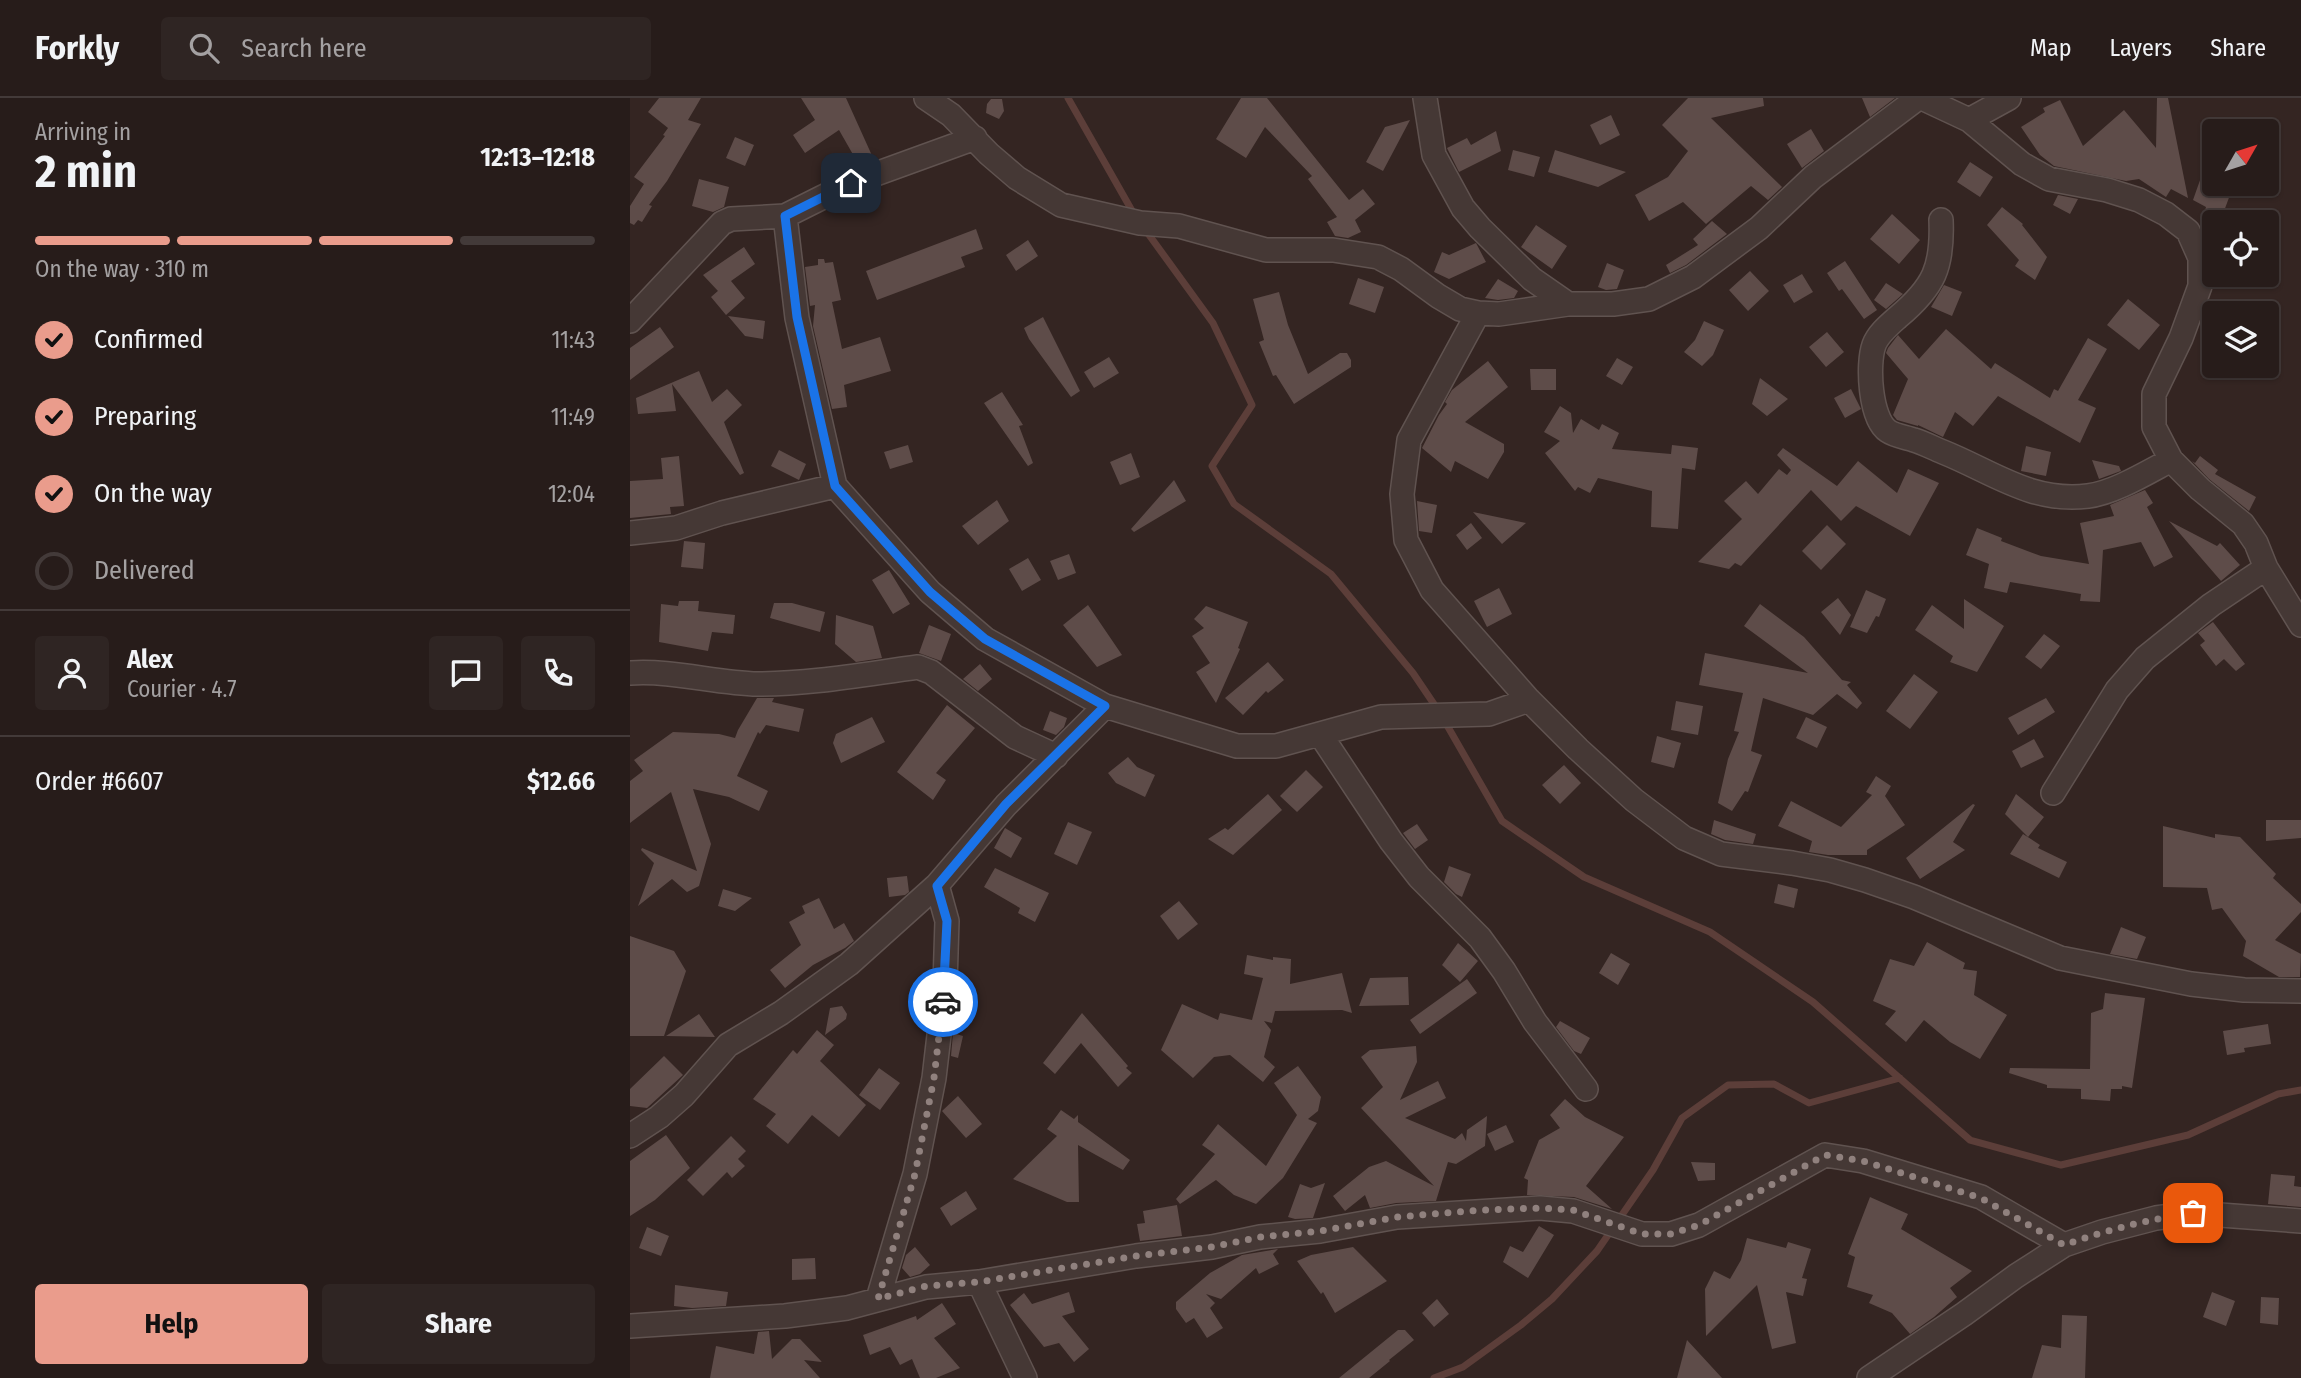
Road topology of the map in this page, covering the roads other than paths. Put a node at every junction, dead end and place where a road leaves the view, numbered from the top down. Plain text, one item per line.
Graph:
1 (926, 98) edge
2 (1425, 98) edge
3 (1920, 98) edge
4 (2008, 98) edge
5 (1969, 120) junction
6 (975, 138) junction
7 (785, 216) junction
8 (1941, 220) dead end
9 (1568, 304) junction
10 (1478, 313) junction
11 (630, 321) edge
12 (2171, 460) junction
13 (835, 486) junction
14 (630, 533) edge
15 (2266, 568) junction
16 (2301, 625) edge
17 (630, 673) edge
18 (1529, 700) junction
19 (1105, 706) junction
20 (1320, 734) junction
21 (1056, 756) junction
22 (2053, 793) dead end
23 (937, 886) junction
24 (2301, 991) edge
25 (1587, 1089) dead end
26 (630, 1136) edge
27 (2301, 1221) edge
28 (2064, 1245) junction
29 (979, 1282) junction
30 (878, 1299) junction
31 (630, 1326) edge
32 (1025, 1378) edge
33 (1869, 1378) edge

1 - 6 street
2 - 9 street
3 - 5 street
3 - 9 street
4 - 5 street
5 - 12 street
6 - 7 street
6 - 10 street
7 - 11 street
7 - 13 street
8 - 12 street
9 - 10 street
10 - 18 street
12 - 15 street
13 - 14 street
13 - 19 street
15 - 16 street
15 - 22 street
17 - 21 street
18 - 20 street
18 - 24 street
19 - 20 street
19 - 21 street
20 - 25 street
21 - 23 street
23 - 26 street
23 - 30 street
27 - 28 street
28 - 29 street
28 - 33 street
29 - 30 street
29 - 32 street
30 - 31 street

